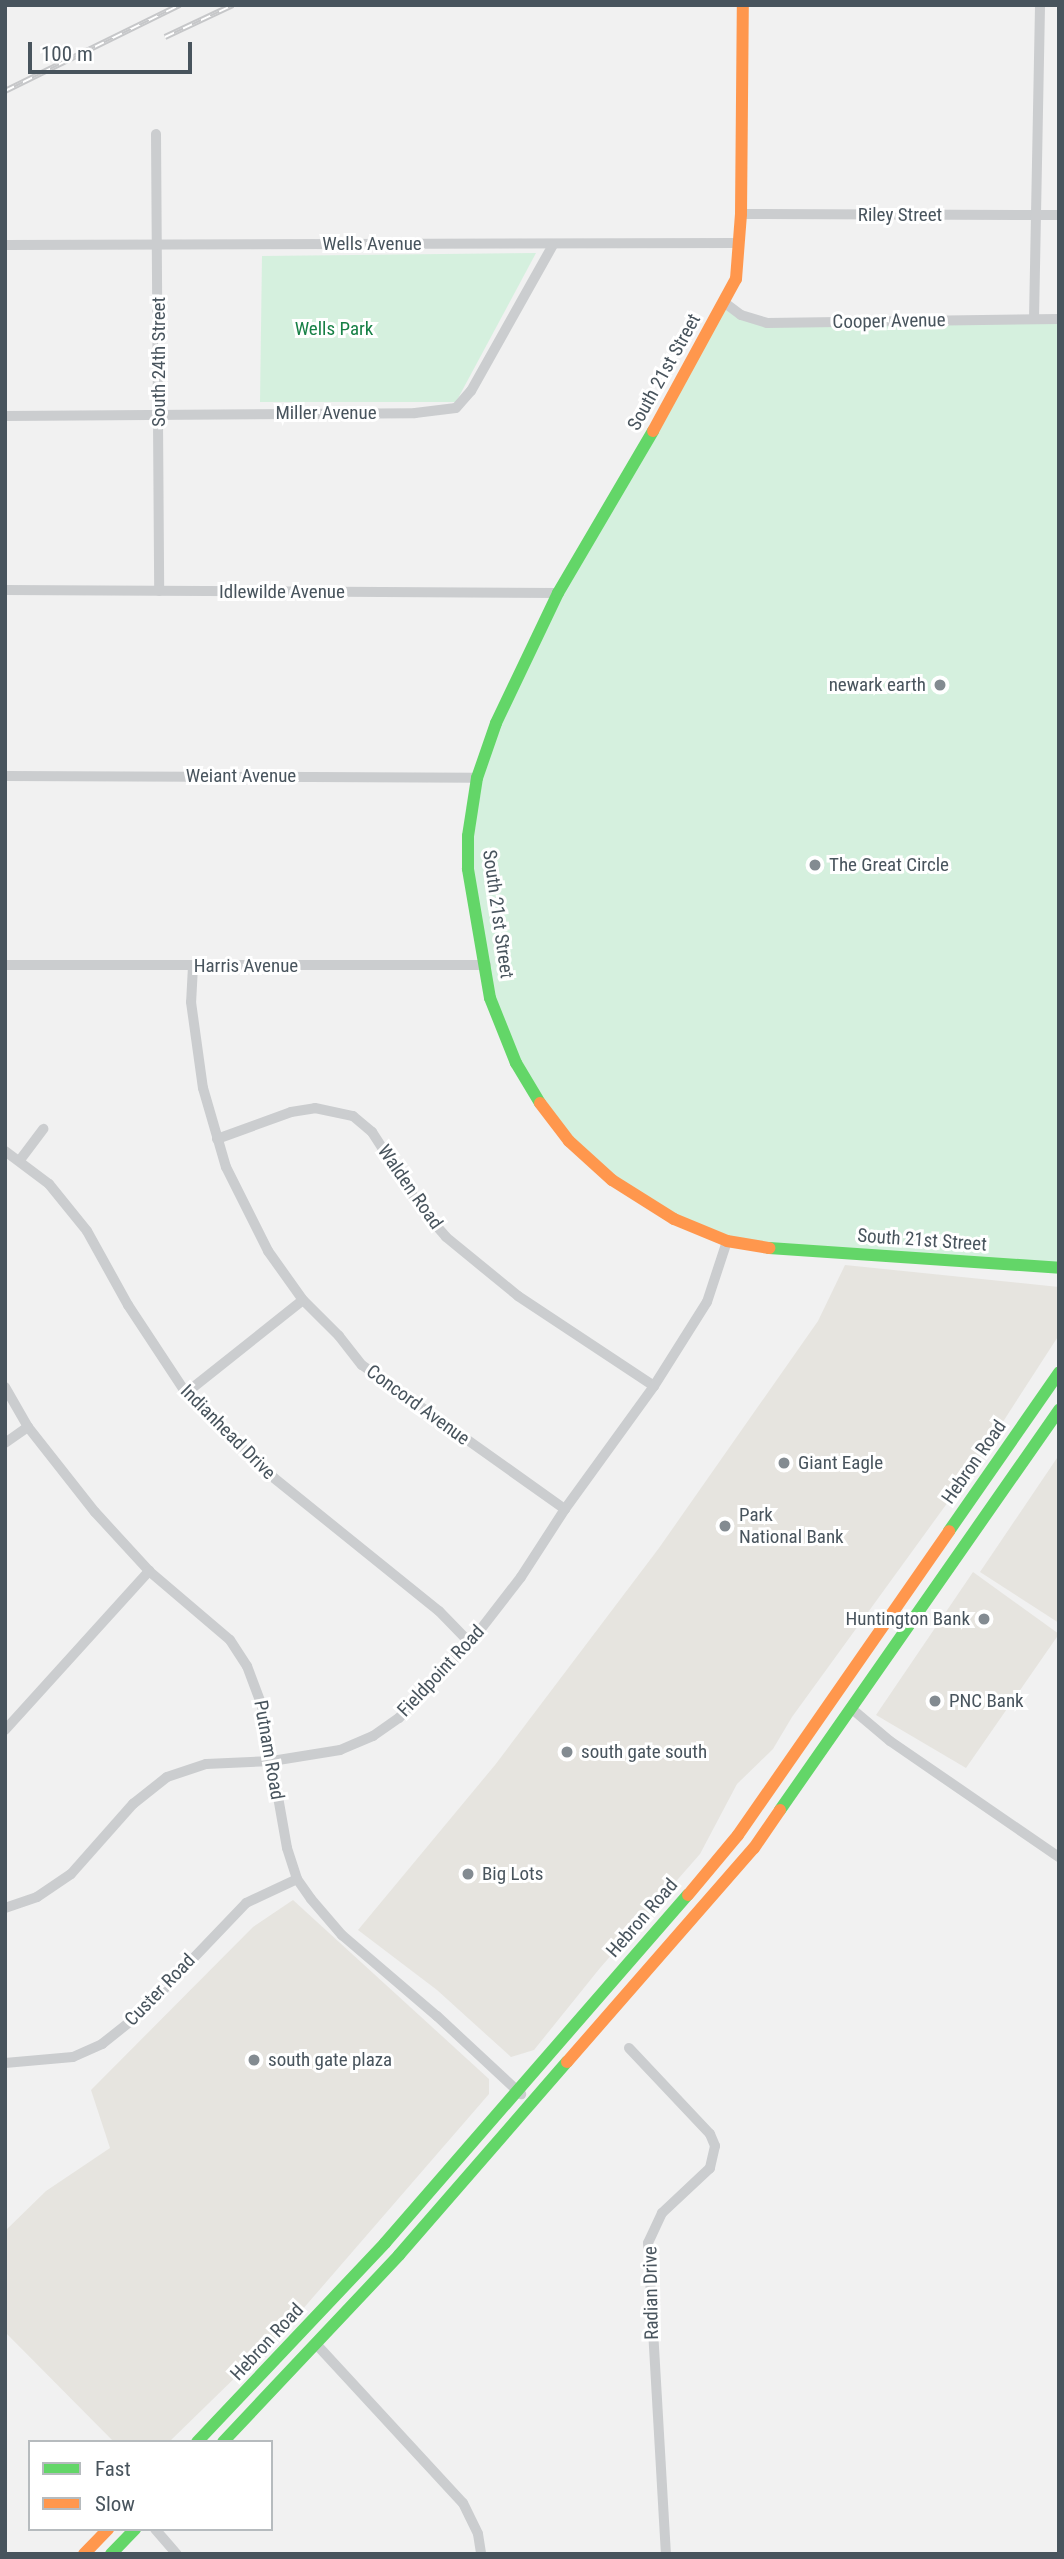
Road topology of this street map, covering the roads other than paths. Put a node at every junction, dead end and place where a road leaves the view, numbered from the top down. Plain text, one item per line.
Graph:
1 (743, 5) edge
2 (1040, 5) edge
3 (156, 134) dead end
4 (741, 214) junction
5 (1034, 215) junction
6 (1059, 215) edge
7 (739, 243) junction
8 (159, 244) junction
9 (5, 245) edge
10 (553, 245) junction
11 (725, 303) junction
12 (1034, 319) junction
13 (1059, 319) edge
14 (159, 414) junction
15 (5, 416) edge
16 (5, 590) edge
17 (159, 591) junction
18 (558, 593) junction
19 (5, 776) edge
20 (477, 778) junction
21 (5, 965) edge
22 (486, 965) junction
23 (193, 966) junction
24 (43, 1129) dead end
25 (217, 1139) junction
26 (5, 1151) edge
27 (20, 1160) junction
28 (727, 1241) junction
29 (1059, 1268) edge
30 (303, 1300) junction
31 (1059, 1373) edge
32 (654, 1386) junction
33 (5, 1387) edge
34 (186, 1393) junction
35 (1059, 1410) edge
36 (28, 1427) junction
37 (5, 1443) edge
38 (565, 1509) junction
39 (149, 1571) junction
40 (898, 1606) junction
41 (470, 1643) junction
42 (830, 1703) junction
43 (852, 1709) junction
44 (5, 1730) edge
45 (272, 1761) junction
46 (766, 1831) junction
47 (1059, 1857) edge
48 (297, 1879) junction
49 (5, 1908) edge
50 (629, 2048) dead end
51 (5, 2063) edge
52 (517, 2090) junction
53 (532, 2104) junction
54 (317, 2345) junction
55 (199, 2440) edge
56 (225, 2440) edge
57 (106, 2531) edge
58 (133, 2531) edge
59 (157, 2531) edge
60 (84, 2554) edge
61 (110, 2554) edge
62 (177, 2554) edge
63 (481, 2554) edge
64 (666, 2554) edge

1 - 4 main road, South 21st Street
2 - 5 street
3 - 8 street, South 24th Street
4 - 5 street, Riley Street
4 - 7 main road, South 21st Street
5 - 6 street, Riley Street
5 - 12 street
7 - 10 street, Wells Avenue
7 - 11 main road, South 21st Street
8 - 9 street, Wells Avenue
8 - 10 street, Wells Avenue
8 - 14 street, South 24th Street
10 - 14 street, Miller Avenue
11 - 12 street, Cooper Avenue
11 - 18 main road, South 21st Street
12 - 13 street, Cooper Avenue
14 - 15 street, Miller Avenue
14 - 17 street, South 24th Street
16 - 17 street, Idlewilde Avenue
17 - 18 street, Idlewilde Avenue
18 - 20 main road, South 21st Street
19 - 20 street, Weiant Avenue
20 - 22 main road, South 21st Street
21 - 23 street, Harris Avenue
22 - 23 street, Harris Avenue
22 - 28 main road, South 21st Street
23 - 25 street, Concord Avenue
24 - 27 street
25 - 30 street, Concord Avenue
25 - 32 street, Walden Road
26 - 27 street, Indianhead Drive
27 - 34 street, Indianhead Drive
28 - 29 main road, South 21st Street
28 - 32 street, Fieldpoint Road
30 - 34 street
30 - 38 street, Concord Avenue
31 - 40 main road, Hebron Road
32 - 38 street, Fieldpoint Road
33 - 36 street, Putnam Road
34 - 41 street, Indianhead Drive
35 - 43 main road, Hebron Road
36 - 37 street
36 - 39 street, Putnam Road
38 - 41 street, Fieldpoint Road
39 - 44 street
39 - 45 street, Putnam Road
40 - 42 main road, Hebron Road
40 - 43 main road
41 - 45 street, Fieldpoint Road
42 - 46 main road
42 - 52 main road, Hebron Road
43 - 46 main road, Hebron Road
43 - 47 street
45 - 48 street, Putnam Road
45 - 49 street, Fieldpoint Road
46 - 53 main road, Hebron Road
48 - 51 street, Custer Road
48 - 52 street, Putnam Road
50 - 64 street, Radian Drive
52 - 53 street, Putnam Road
52 - 55 main road, Hebron Road
53 - 54 main road, Hebron Road
54 - 56 main road, Hebron Road
54 - 63 street
57 - 60 main road
58 - 61 main road
59 - 62 street

